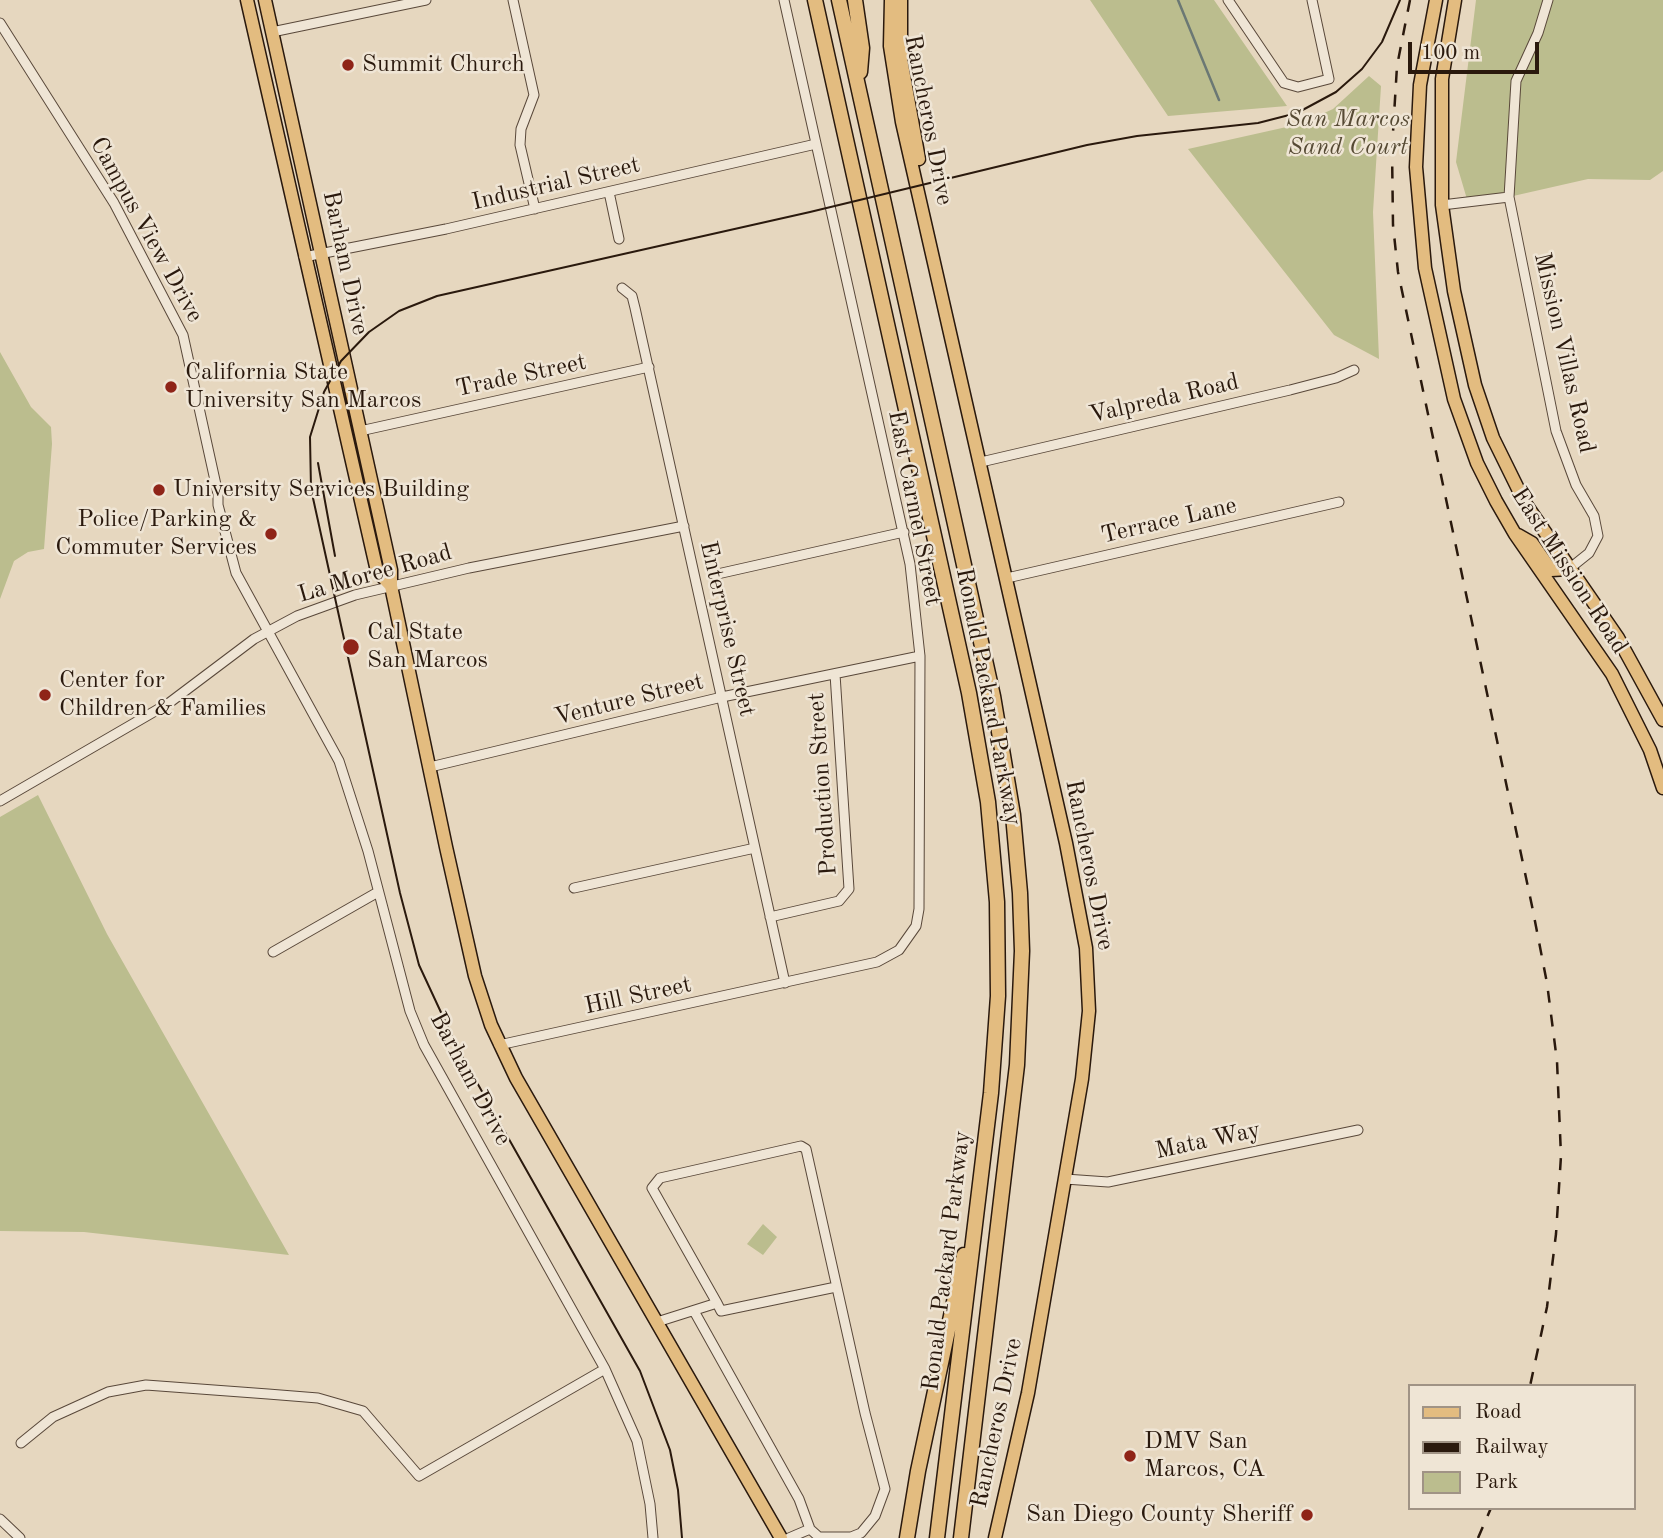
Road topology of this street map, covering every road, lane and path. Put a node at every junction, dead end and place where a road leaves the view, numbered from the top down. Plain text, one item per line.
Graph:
1 (247, 0) edge
2 (265, 0) edge
3 (426, 0) edge
4 (513, 0) edge
5 (783, 0) edge
6 (815, 0) edge
7 (839, 0) edge
8 (855, 0) edge
9 (891, 0) edge
10 (901, 0) edge
11 (1228, 0) edge
12 (1312, 0) edge
13 (1433, 0) edge
14 (1455, 0) edge
15 (1548, 0) edge
16 (0, 23) edge
17 (271, 28) junction
18 (859, 91) junction
19 (816, 144) junction
20 (608, 192) junction
21 (1509, 197) junction
22 (1442, 205) junction
23 (535, 209) junction
24 (619, 239) dead end
25 (932, 246) junction
26 (321, 254) junction
27 (304, 257) junction
28 (622, 288) dead end
29 (649, 367) junction
30 (1354, 370) dead end
31 (360, 431) junction
32 (981, 462) junction
33 (1339, 502) dead end
34 (684, 526) junction
35 (904, 532) junction
36 (1515, 534) junction
37 (1569, 569) junction
38 (713, 575) dead end
39 (1007, 578) junction
40 (391, 586) junction
41 (266, 632) junction
42 (920, 656) junction
43 (835, 674) junction
44 (722, 697) junction
45 (1663, 720) edge
46 (1650, 750) junction
47 (1663, 759) edge
48 (430, 767) junction
49 (1662, 780) edge
50 (0, 801) edge
51 (755, 848) junction
52 (574, 888) dead end
53 (377, 892) junction
54 (770, 917) junction
55 (273, 951) dead end
56 (785, 983) junction
57 (499, 1045) junction
58 (1358, 1129) dead end
59 (1065, 1178) junction
60 (975, 1222) junction
61 (836, 1287) junction
62 (717, 1304) junction
63 (694, 1311) junction
64 (657, 1322) junction
65 (605, 1368) junction
66 (21, 1443) dead end
67 (0, 1519) edge
68 (810, 1529) junction
69 (20, 1538) edge
70 (653, 1538) edge
71 (781, 1538) edge
72 (789, 1538) edge
73 (907, 1538) edge
74 (937, 1538) edge
75 (961, 1538) edge
76 (995, 1538) edge

1 - 27 main road, Barham Drive
2 - 17 main road
3 - 17 street
4 - 23 street
5 - 19 street, East Carmel Street
6 - 60 highway, Ronald Packard Parkway
7 - 18 highway, Ronald Packard Parkway
8 - 18 highway
9 - 25 main road, Rancheros Drive
10 - 25 main road, Rancheros Drive
11 - 12 street
13 - 36 main road, East Mission Road
14 - 22 main road, East Mission Road
15 - 21 street
16 - 41 street, Campus View Drive
17 - 26 main road, Barham Drive
18 - 75 highway, Ronald Packard Parkway
19 - 20 street, Industrial Street
19 - 35 street, East Carmel Street
20 - 23 street, Industrial Street
20 - 24 street
21 - 22 street
21 - 37 street, Mission Villas Road
22 - 37 main road, East Mission Road
23 - 26 street, Industrial Street
25 - 32 main road, Rancheros Drive
26 - 27 street, Industrial Street
26 - 31 main road, Barham Drive
27 - 40 main road, Barham Drive
28 - 29 street, Enterprise Street
29 - 31 street, Trade Street
29 - 34 street, Enterprise Street
30 - 32 street, Valpreda Road
31 - 40 main road, Barham Drive
32 - 39 main road, Rancheros Drive
33 - 39 street, Terrace Lane
34 - 40 street, La Moree Road
34 - 44 street, Enterprise Street
35 - 38 street
35 - 42 street, East Carmel Street
36 - 37 main road
36 - 46 main road, East Mission Road
37 - 45 main road, East Mission Road
39 - 59 main road, Rancheros Drive
40 - 41 street, La Moree Road
40 - 48 main road, Barham Drive
41 - 50 street, La Moree Road
41 - 53 street, Barham Drive
42 - 43 street, Venture Street
42 - 56 street, East Carmel Street
43 - 44 street, Venture Street
43 - 54 street, Production Street
44 - 48 street, Venture Street
44 - 51 street, Enterprise Street
46 - 47 main road
46 - 49 main road, East Mission Road
48 - 57 main road, Barham Drive
51 - 52 street
51 - 54 street, Enterprise Street
53 - 55 street
53 - 65 street, Barham Drive
54 - 56 street, Enterprise Street
56 - 57 street, Hill Street
57 - 64 main road, Barham Drive
58 - 59 street, Mata Way
59 - 76 main road, Rancheros Drive
60 - 73 highway
60 - 74 highway, Ronald Packard Parkway
61 - 62 street
61 - 62 street
61 - 68 street
62 - 63 street
63 - 64 street
63 - 68 street
64 - 71 main road, Barham Drive
65 - 66 street
65 - 70 street, Barham Drive
67 - 69 street
68 - 72 street

